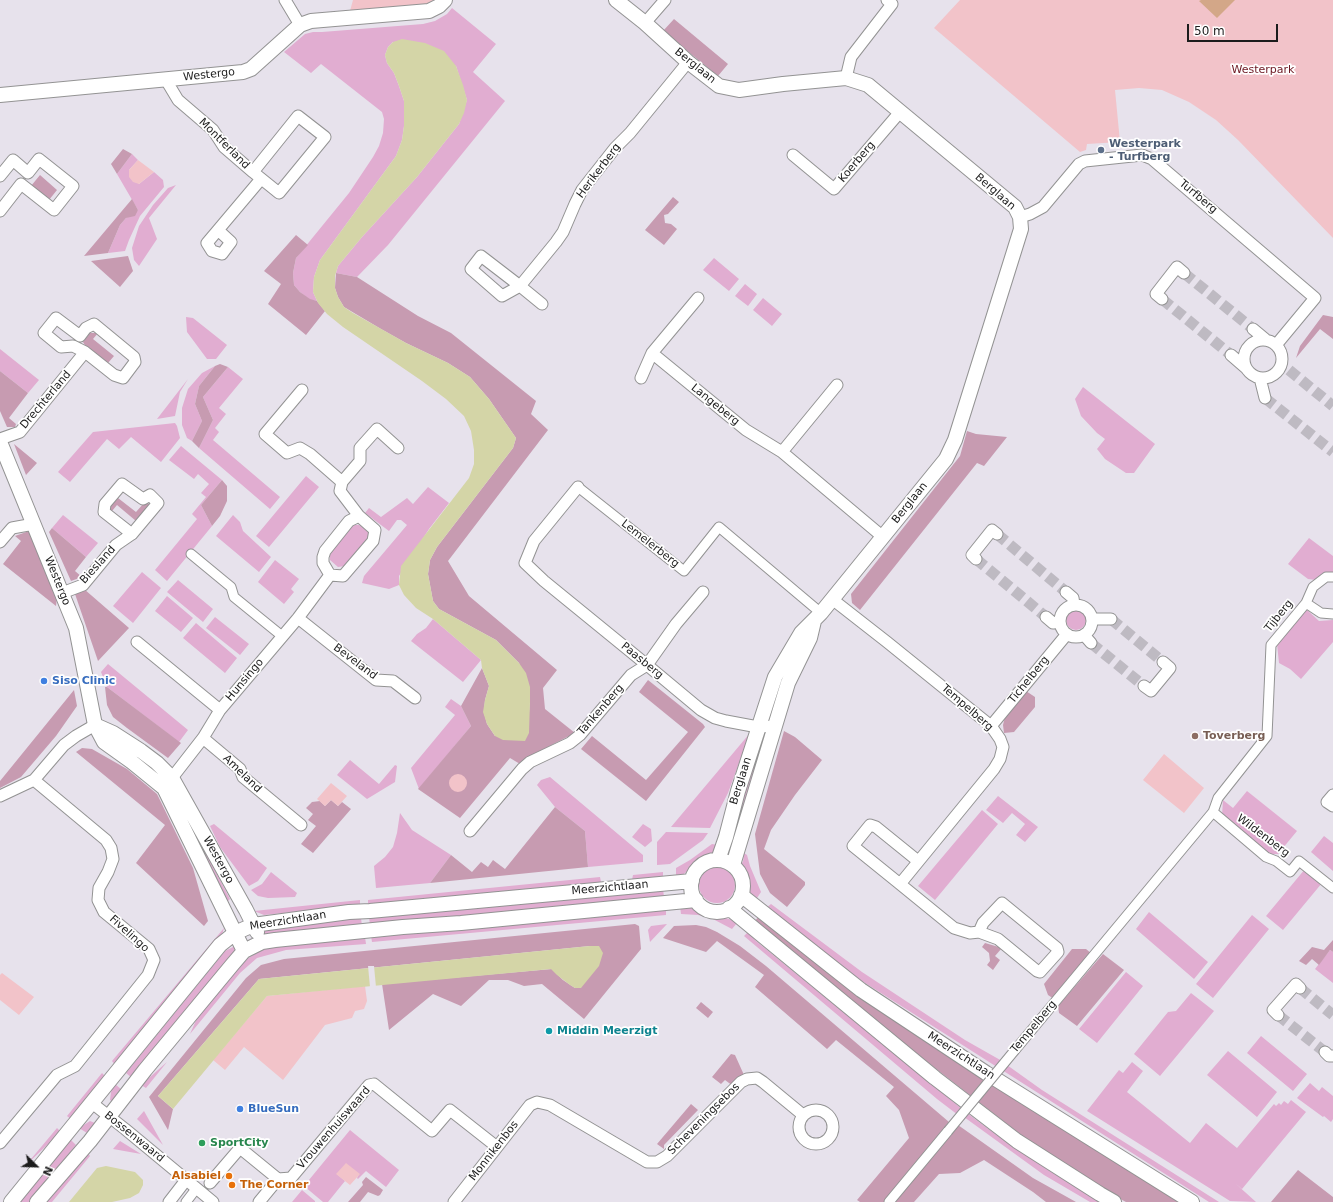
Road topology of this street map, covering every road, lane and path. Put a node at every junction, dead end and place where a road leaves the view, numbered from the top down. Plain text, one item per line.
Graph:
1 (285, 0) edge
2 (445, 0) edge
3 (616, 0) edge
4 (665, 0) edge
5 (888, 0) edge
6 (646, 23) junction
7 (300, 25) junction
8 (688, 62) junction
9 (846, 78) junction
10 (166, 80) junction
11 (0, 95) edge
12 (900, 112) junction
13 (793, 155) dead end
14 (28, 173) junction
15 (257, 175) junction
16 (0, 176) edge
17 (21, 184) junction
18 (0, 211) edge
19 (1020, 217) junction
20 (218, 230) dead end
21 (1184, 273) dead end
22 (698, 298) dead end
23 (1162, 299) dead end
24 (542, 304) dead end
25 (1253, 328) tunnel mouth
26 (80, 336) junction
27 (1265, 339) junction
28 (1276, 345) junction
29 (73, 346) junction
30 (85, 352) junction
31 (652, 353) junction
32 (1231, 355) tunnel mouth
33 (1246, 368) junction
34 (641, 378) dead end
35 (1260, 378) junction
36 (837, 385) dead end
37 (302, 390) dead end
38 (1265, 398) tunnel mouth
39 (0, 439) edge
40 (0, 442) edge
41 (398, 448) dead end
42 (782, 452) junction
43 (342, 482) junction
44 (578, 487) joint
45 (359, 516) junction
46 (34, 524) junction
47 (132, 534) junction
48 (997, 534) dead end
49 (883, 537) junction
50 (0, 542) edge
51 (191, 554) dead end
52 (976, 559) dead end
53 (525, 563) joint
54 (330, 575) junction
55 (1333, 577) edge
56 (703, 592) dead end
57 (1066, 592) tunnel mouth
58 (62, 593) junction
59 (832, 599) junction
60 (1306, 603) junction
61 (1074, 604) junction
62 (1333, 614) edge
63 (818, 617) junction
64 (1046, 617) tunnel mouth
65 (298, 618) junction
66 (1092, 619) junction
67 (1110, 619) tunnel mouth
68 (1060, 622) junction
69 (1066, 634) junction
70 (1084, 634) junction
71 (282, 636) junction
72 (137, 642) dead end
73 (1091, 643) tunnel mouth
74 (1163, 662) dead end
75 (648, 665) junction
76 (1144, 686) dead end
77 (415, 698) dead end
78 (220, 710) junction
79 (95, 725) junction
80 (775, 726) junction
81 (991, 726) junction
82 (758, 727) junction
83 (203, 738) junction
84 (34, 780) junction
85 (168, 783) junction
86 (1333, 795) edge
87 (0, 796) edge
88 (1333, 806) edge
89 (1213, 812) junction
90 (301, 825) dead end
91 (470, 831) dead end
92 (718, 860) junction
93 (918, 861) junction
94 (733, 865) junction
95 (692, 881) junction
96 (900, 884) junction
97 (1333, 888) edge
98 (741, 895) junction
99 (696, 900) junction
100 (729, 908) junction
101 (253, 925) junction
102 (979, 932) junction
103 (235, 933) junction
104 (262, 942) junction
105 (244, 951) junction
106 (1300, 988) dead end
107 (1278, 1015) dead end
108 (537, 1102) joint
109 (92, 1103) junction
110 (803, 1115) dead end
111 (109, 1116) junction
112 (0, 1143) edge
113 (497, 1148) junction
114 (278, 1179) junction
115 (186, 1180) junction
116 (210, 1183) dead end
117 (196, 1189) junction
118 (11, 1202) edge
119 (37, 1202) edge
120 (169, 1202) edge
121 (186, 1202) edge
122 (213, 1202) edge
123 (259, 1202) edge
124 (454, 1202) edge
125 (888, 1202) edge
126 (1114, 1202) edge
127 (1192, 1202) edge

1 - 7 street
2 - 7 street, Westergo
3 - 6 street, Berglaan
4 - 6 street
5 - 9 street
6 - 8 street, Berglaan
7 - 10 street, Westergo
8 - 9 street, Berglaan
8 - 24 street, Herikerberg
9 - 12 street, Berglaan
10 - 11 street, Westergo
10 - 15 street, Montferland
12 - 13 street, Koerberg
12 - 19 street, Berglaan
14 - 16 street
14 - 17 street
14 - 17 street
15 - 15 street, Montferland
15 - 20 street, Montferland
17 - 18 street
19 - 28 street, Turfberg
19 - 49 street, Berglaan
21 - 23 street
22 - 31 street
25 - 27 street
26 - 29 street
26 - 29 street
26 - 30 street
27 - 28 street
27 - 33 street
28 - 35 street
29 - 30 street
30 - 39 street, Drechterland
31 - 34 street
31 - 42 street, Langeberg
32 - 33 street
33 - 35 street
35 - 38 street
36 - 42 street
37 - 43 street
40 - 46 street, Westergo
41 - 43 street
42 - 49 street, Langeberg
43 - 45 street
44 - 53 street, Lemelerberg
44 - 63 street, Lemelerberg
45 - 54 street
45 - 54 street
46 - 50 street
46 - 58 street, Westergo
47 - 47 street, Biesland
47 - 58 street, Biesland
48 - 52 street
49 - 59 street, Berglaan
51 - 71 street
53 - 75 street, Paasberg
54 - 65 street, Hunsingo
55 - 60 street, Tijberg
56 - 75 street, Tankenberg
57 - 61 street
58 - 79 street, Westergo
59 - 63 street, Berglaan
59 - 81 street, Tempelberg
60 - 62 street, Tijberg
60 - 89 street, Tijberg
61 - 66 street
61 - 68 street
63 - 80 street, Berglaan
63 - 82 street, Berglaan
64 - 68 street
65 - 71 street, Hunsingo
65 - 77 street, Beveland
66 - 67 street
66 - 70 street
68 - 69 street
69 - 70 street
69 - 81 street, Tichelberg
70 - 73 street
71 - 78 street, Hunsingo
72 - 78 street
74 - 76 street
75 - 82 street, Paasberg
75 - 91 street, Tankenberg
78 - 83 street, Hunsingo
79 - 84 street
79 - 85 street, Westergo
80 - 82 street, Paasberg
80 - 94 street, Berglaan
81 - 93 street, Tempelberg
82 - 92 street, Berglaan
83 - 85 street, Hunsingo
83 - 90 street, Ameland
84 - 87 street
84 - 112 street, Fivelingo
85 - 101 street, Westergo
85 - 103 street, Westergo
86 - 88 street
89 - 97 street, Wildenberg
89 - 125 street, Tempelberg, bridge
92 - 94 street
92 - 95 street
93 - 96 street, Tempelberg
93 - 96 street
94 - 98 street
95 - 99 street
95 - 101 street, Meerzichtlaan
96 - 102 street
98 - 100 street
98 - 127 street, Meerzichtlaan
99 - 100 street
99 - 104 street, Meerzichtlaan
100 - 126 street
101 - 103 street, Meerzichtlaan
101 - 104 street, Westergo
102 - 102 street
103 - 105 street, Westergo
103 - 109 street, Meerzichtlaan
104 - 105 street, Meerzichtlaan
105 - 111 street, Meerzichtlaan
106 - 107 street
108 - 110 street, Scheveningsebos
108 - 113 street, Monnikenbos
109 - 111 street, Bossenwaard
109 - 118 street, Meerzichtlaan
111 - 115 street, Bossenwaard
111 - 119 street, Meerzichtlaan
113 - 114 street, Vrouwenhuiswaard
113 - 124 street, Monnikenbos
114 - 116 street
114 - 123 street
115 - 117 street, Bossenwaard
115 - 120 street
117 - 121 street
117 - 122 street, Bossenwaard

